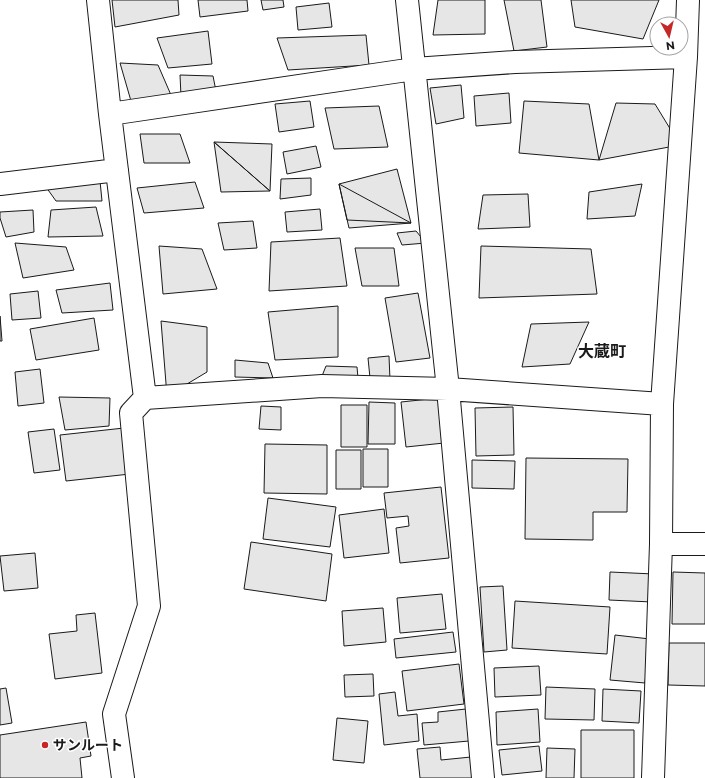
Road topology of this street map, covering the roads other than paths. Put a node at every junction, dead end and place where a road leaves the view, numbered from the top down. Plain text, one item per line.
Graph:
1 (98, 0) edge
2 (407, 0) edge
3 (688, 0) edge
4 (686, 57) junction
5 (414, 69) junction
6 (110, 114) junction
7 (117, 170) junction
8 (0, 184) edge
9 (448, 389) junction
10 (145, 398) junction
11 (662, 404) junction
12 (661, 544) junction
13 (705, 544) edge
14 (123, 778) edge
15 (483, 778) edge
16 (653, 778) edge

1 - 6 street
2 - 5 street
3 - 4 street
4 - 5 street
4 - 11 street
5 - 6 street
5 - 9 street
6 - 7 street
7 - 8 street
7 - 10 street
9 - 10 street
9 - 11 street
9 - 15 street
10 - 14 street
11 - 12 street
12 - 13 street
12 - 16 street

